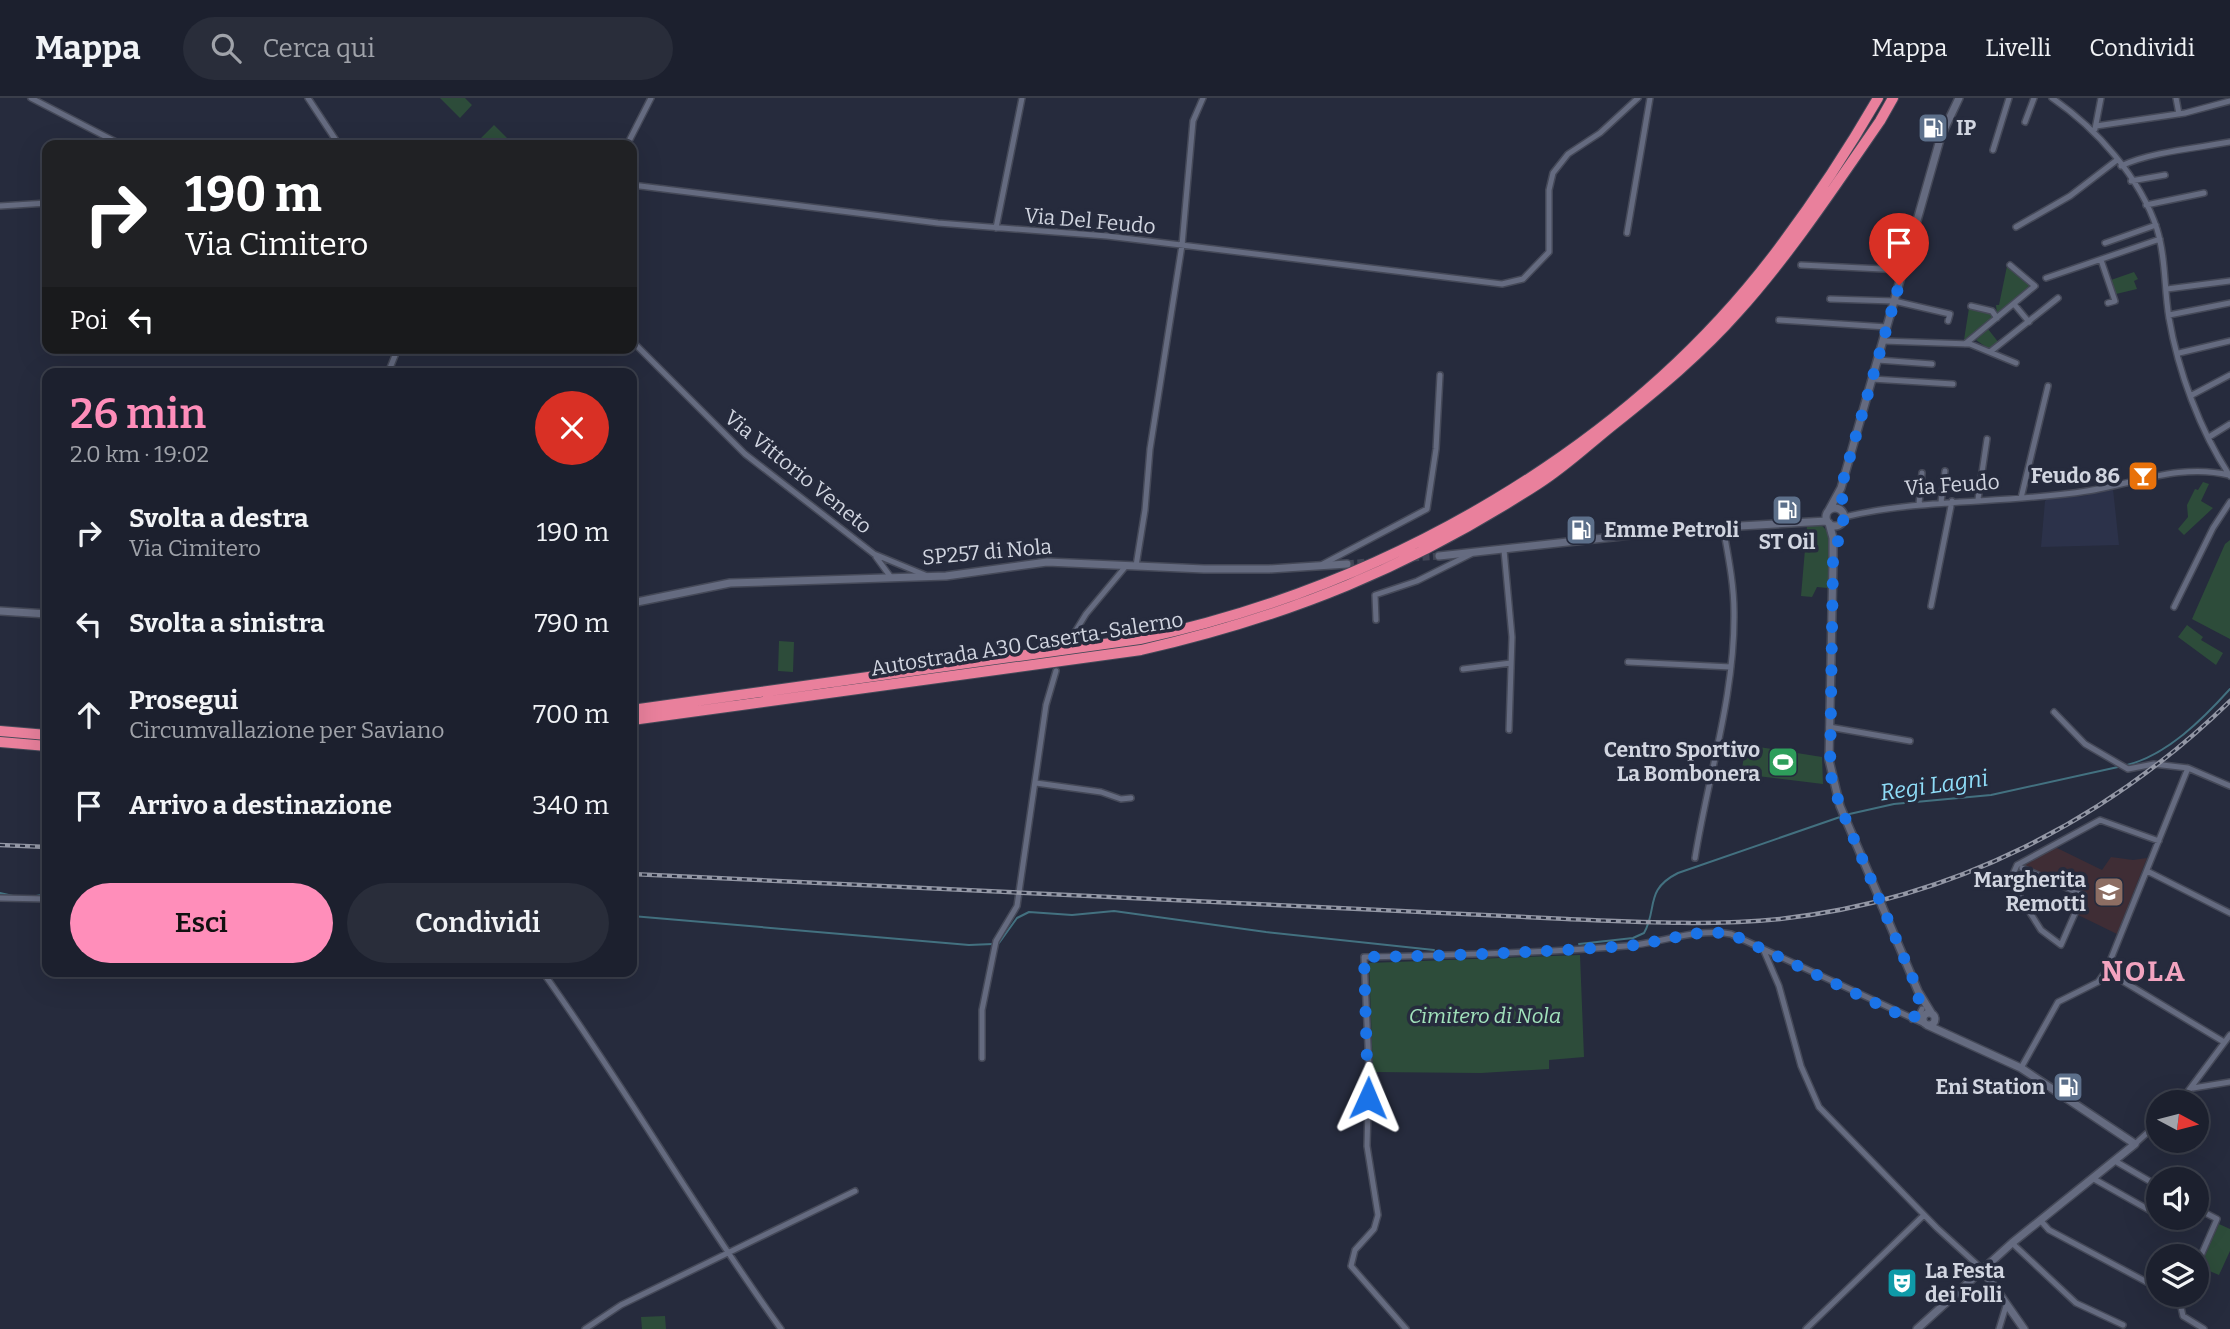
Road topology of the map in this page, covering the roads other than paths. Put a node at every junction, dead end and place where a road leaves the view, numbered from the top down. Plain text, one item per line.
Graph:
1 (31, 98) edge
2 (308, 98) edge
3 (641, 98) edge
4 (1022, 98) edge
5 (1638, 98) edge
6 (1650, 98) edge
7 (1878, 98) edge
8 (1893, 98) edge
9 (1959, 98) edge
10 (2009, 98) edge
11 (2034, 98) edge
12 (2052, 98) edge
13 (2101, 98) edge
14 (2176, 98) edge
15 (1201, 99) edge
16 (650, 100) edge
17 (2230, 101) edge
18 (2179, 114) junction
19 (2025, 122) dead end
20 (2094, 129) junction
21 (112, 140) edge
22 (336, 140) edge
23 (629, 140) edge
24 (2230, 142) edge
25 (1993, 149) dead end
26 (2119, 163) junction
27 (2165, 175) dead end
28 (2131, 181) junction
29 (637, 186) edge
30 (2204, 193) dead end
31 (42, 202) edge
32 (2146, 205) junction
33 (0, 206) edge
34 (2156, 225) junction
35 (2016, 227) dead end
36 (996, 228) junction
37 (1627, 233) dead end
38 (2160, 239) junction
39 (2105, 243) dead end
40 (1182, 245) junction
41 (2101, 260) junction
42 (1801, 265) dead end
43 (2010, 265) dead end
44 (1903, 270) junction
45 (2046, 278) dead end
46 (2230, 281) edge
47 (2167, 289) junction
48 (2058, 298) dead end
49 (1830, 299) dead end
50 (1894, 301) junction
51 (2108, 303) dead end
52 (2230, 303) edge
53 (2014, 304) junction
54 (1970, 306) dead end
55 (2169, 315) junction
56 (1997, 318) junction
57 (1779, 320) dead end
58 (1948, 321) dead end
59 (2029, 321) junction
60 (1887, 327) junction
61 (1883, 341) junction
62 (2230, 341) edge
63 (1965, 344) junction
64 (637, 346) edge
65 (1990, 352) junction
66 (2179, 353) junction
67 (1878, 360) junction
68 (2016, 363) dead end
69 (1932, 364) dead end
70 (1440, 375) dead end
71 (2230, 375) edge
72 (1872, 379) junction
73 (1953, 384) dead end
74 (2048, 386) dead end
75 (2192, 395) junction
76 (2230, 424) edge
77 (2209, 437) junction
78 (1987, 439) dead end
79 (2223, 465) junction
80 (1945, 471) dead end
81 (2213, 472) junction
82 (1922, 473) dead end
83 (2229, 475) edge
84 (1841, 488) junction
85 (2021, 498) junction
86 (1978, 499) junction
87 (1952, 501) junction
88 (1941, 502) junction
89 (2230, 502) edge
90 (1919, 504) junction
91 (1828, 517) junction
92 (1842, 517) junction
93 (1723, 527) junction
94 (1504, 550) junction
95 (1474, 553) junction
96 (874, 554) junction
97 (1439, 556) tunnel mouth
98 (1833, 561) junction
99 (880, 563) junction
100 (1347, 564) tunnel mouth
101 (1126, 566) junction
102 (1136, 566) junction
103 (1320, 566) junction
104 (874, 576) junction
105 (890, 576) junction
106 (929, 577) junction
107 (637, 602) edge
108 (1931, 606) dead end
109 (2174, 607) dead end
110 (0, 611) edge
111 (42, 614) edge
112 (1376, 620) dead end
113 (1067, 645) dead end
114 (1628, 662) dead end
115 (1511, 663) junction
116 (1731, 667) junction
117 (1463, 669) dead end
118 (1056, 671) dead end
119 (637, 709) edge
120 (2054, 712) dead end
121 (637, 719) edge
122 (1829, 727) junction
123 (1509, 730) dead end
124 (0, 731) edge
125 (42, 735) edge
126 (1910, 741) dead end
127 (0, 742) edge
128 (42, 746) edge
129 (2188, 768) junction
130 (1035, 783) junction
131 (2230, 786) edge
132 (1131, 798) dead end
133 (2159, 841) junction
134 (1695, 858) dead end
135 (2022, 868) dead end
136 (2147, 871) junction
137 (0, 898) edge
138 (42, 899) edge
139 (2230, 913) edge
140 (1764, 951) junction
141 (2106, 971) junction
142 (546, 977) edge
143 (1918, 991) junction
144 (1922, 1009) junction
145 (1933, 1016) junction
146 (1909, 1019) junction
147 (1925, 1023) junction
148 (2230, 1035) edge
149 (1957, 1038) junction
150 (2224, 1042) junction
151 (982, 1058) dead end
152 (2021, 1068) junction
153 (2230, 1082) edge
154 (2193, 1088) joint
155 (2146, 1134) edge
156 (2135, 1144) junction
157 (2115, 1161) junction
158 (2094, 1178) junction
159 (2146, 1179) edge
160 (855, 1191) dead end
161 (2146, 1208) edge
162 (1924, 1215) junction
163 (2209, 1215) edge
164 (2041, 1221) junction
165 (2012, 1243) junction
166 (2206, 1244) edge
167 (727, 1254) junction
168 (1982, 1269) junction
169 (2146, 1282) edge
170 (2006, 1306) junction
171 (2180, 1307) edge
172 (2123, 1325) dead end
173 (584, 1329) edge
174 (781, 1329) edge
175 (1406, 1329) edge
176 (1805, 1329) edge
177 (1917, 1329) edge
178 (1998, 1329) edge
179 (2024, 1329) edge
180 (2204, 1329) edge

1 - 21 street
2 - 22 street
3 - 16 street
4 - 36 street
5 - 40 street, Via Del Feudo
6 - 37 street
7 - 119 highway, Autostrada A30 Caserta-Salerno
8 - 121 highway, Autostrada A30 Caserta-Salerno
9 - 44 main road
10 - 25 street
11 - 19 street
12 - 20 street
13 - 20 street
14 - 18 street
15 - 40 street
16 - 23 street
17 - 18 street
18 - 20 street
20 - 26 street
24 - 26 street
26 - 28 street
26 - 35 street
27 - 28 street
28 - 32 street
29 - 36 street
30 - 32 street
31 - 33 street
32 - 34 street
34 - 38 street
34 - 39 street
36 - 40 street, Via Del Feudo
38 - 41 street
38 - 47 street
40 - 102 street
41 - 45 street
41 - 51 street
42 - 44 street
43 - 53 street
44 - 50 main road
46 - 47 street
47 - 55 street
48 - 59 street
49 - 50 street
50 - 58 street
50 - 60 main road
52 - 55 street
53 - 56 street
53 - 59 street
54 - 56 street
55 - 66 street
56 - 63 street
57 - 60 street
59 - 65 street
60 - 61 main road
61 - 63 street
61 - 67 main road
62 - 66 street
63 - 65 street
64 - 96 street, Via Vittorio Veneto
65 - 68 street
66 - 75 street
67 - 69 street
67 - 72 main road
70 - 103 street
71 - 75 street
72 - 73 street
72 - 84 main road
74 - 85 street
75 - 77 street
76 - 77 street
77 - 79 street
78 - 86 street
79 - 81 street
79 - 83 street
80 - 88 street
81 - 83 street, Via Feudo
81 - 85 street, Via Feudo
82 - 90 street
84 - 91 main road
84 - 92 main road
85 - 86 street, Via Feudo
86 - 87 street, Via Feudo
87 - 88 street, Via Feudo
87 - 108 street
88 - 90 street, Via Feudo
89 - 109 street
90 - 92 street, Via Feudo
91 - 92 main road
91 - 92 main road
91 - 93 main road
91 - 98 main road
92 - 98 main road
93 - 94 main road
93 - 116 street
94 - 95 main road
94 - 115 street
95 - 97 main road
95 - 112 street
96 - 99 street
96 - 106 street, Via Vittorio Veneto
98 - 122 main road
99 - 104 street
99 - 105 street
100 - 103 main road, SP257 di Nola
101 - 102 main road, SP257 di Nola
101 - 106 main road, SP257 di Nola
101 - 113 street
102 - 103 main road, SP257 di Nola
104 - 105 main road, SP257 di Nola
104 - 107 main road, SP257 di Nola
105 - 106 main road, SP257 di Nola
110 - 111 main road
114 - 116 street
115 - 117 street
115 - 123 street
116 - 134 street
118 - 130 street
120 - 129 street
122 - 126 street
122 - 143 main road, bridge
124 - 125 highway
127 - 128 highway
129 - 131 street
129 - 133 street
130 - 132 street
130 - 151 street
133 - 135 street
133 - 136 street
136 - 139 street
136 - 141 street
137 - 138 street
140 - 146 street
140 - 162 street
140 - 175 street
141 - 150 street
141 - 152 street
142 - 167 street
143 - 144 main road
143 - 145 main road
144 - 146 street
144 - 147 main road
145 - 147 main road
145 - 149 main road
146 - 147 street
147 - 149 main road
148 - 150 street
149 - 152 main road
150 - 154 street
152 - 156 main road
153 - 154 street
155 - 156 street
156 - 157 main road
157 - 158 main road
157 - 159 street
158 - 161 street
158 - 164 main road
160 - 167 street
162 - 168 street
162 - 176 street
163 - 166 street
164 - 165 main road
164 - 169 street
165 - 168 main road
165 - 172 street
167 - 173 street
167 - 174 street
168 - 170 main road
168 - 177 main road
170 - 178 street
170 - 179 main road
171 - 180 street

